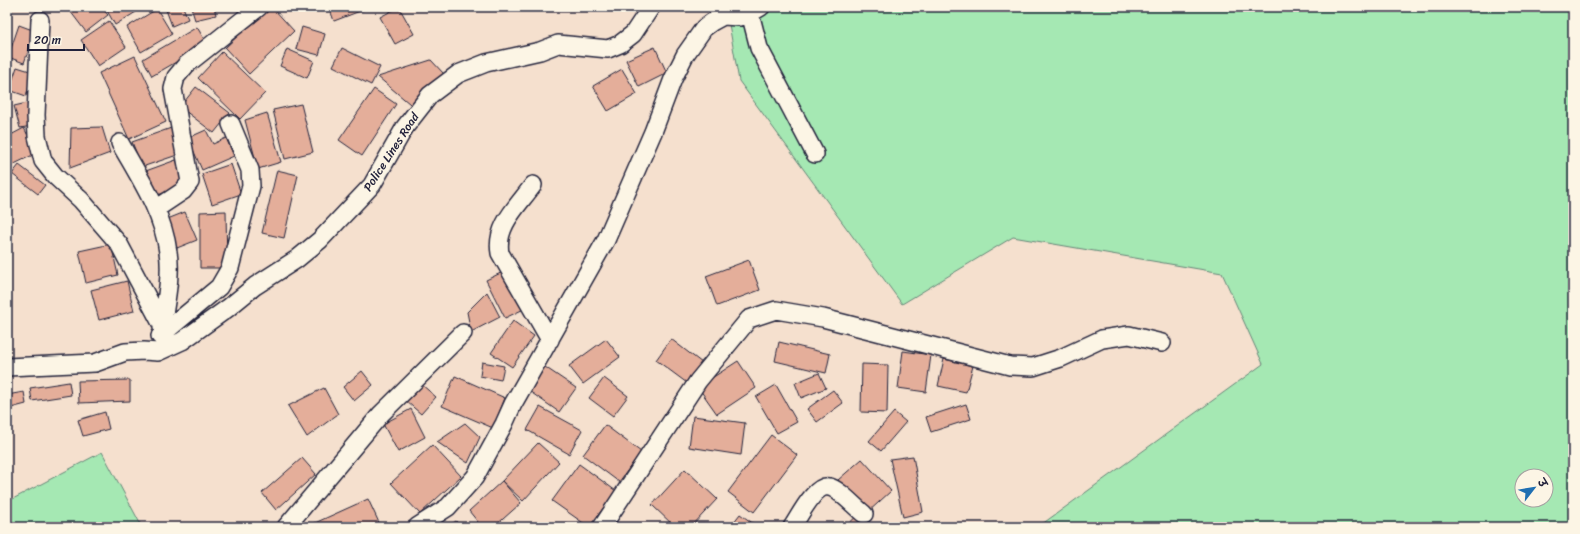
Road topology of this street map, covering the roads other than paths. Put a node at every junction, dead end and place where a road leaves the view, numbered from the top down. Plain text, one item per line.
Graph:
1 (259, 7) edge
2 (651, 7) edge
3 (755, 10) edge
4 (40, 20) dead end
5 (231, 124) dead end
6 (120, 143) dead end
7 (815, 154) dead end
8 (533, 185) dead end
9 (156, 209) junction
10 (463, 333) dead end
11 (160, 338) junction
12 (550, 340) junction
13 (1162, 344) dead end
14 (7, 367) edge
15 (864, 514) dead end
16 (286, 527) edge
17 (417, 527) edge
18 (602, 527) edge
19 (792, 527) edge

1 - 9 street
2 - 11 street, Police Lines Road
3 - 7 street
3 - 12 street
4 - 11 street
5 - 11 street
6 - 9 street
8 - 12 street
9 - 11 street
10 - 16 street
11 - 14 street, Police Lines Road
12 - 17 street
13 - 18 street
15 - 19 street

